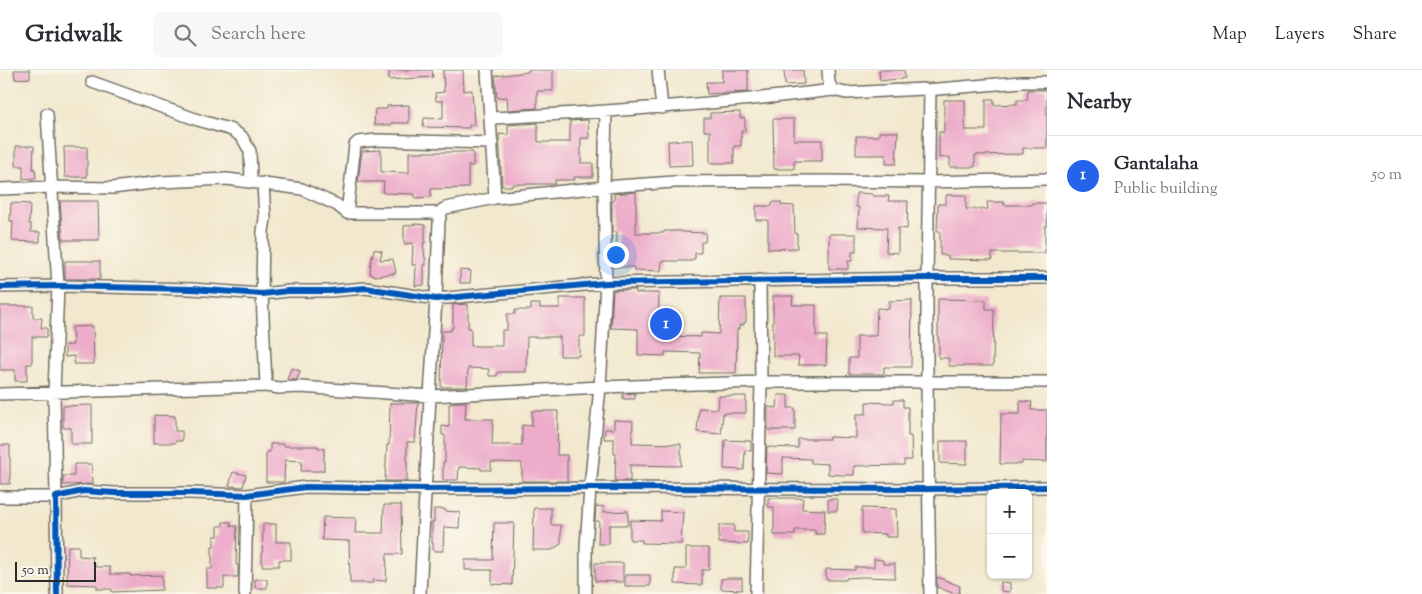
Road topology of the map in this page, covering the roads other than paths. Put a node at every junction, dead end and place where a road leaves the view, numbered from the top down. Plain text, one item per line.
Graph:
1 (487, 70) edge
2 (658, 70) edge
3 (828, 70) edge
4 (1020, 70) edge
5 (92, 82) dead end
6 (1021, 82) junction
7 (1047, 82) edge
8 (833, 90) junction
9 (927, 90) junction
10 (662, 108) junction
11 (606, 112) junction
12 (47, 114) dead end
13 (491, 118) junction
14 (492, 143) junction
15 (1047, 179) edge
16 (250, 182) junction
17 (928, 182) junction
18 (263, 183) junction
19 (52, 187) junction
20 (604, 187) junction
21 (0, 189) edge
22 (495, 198) junction
23 (348, 213) junction
24 (441, 213) junction
25 (927, 278) junction
26 (1047, 278) edge
27 (760, 280) junction
28 (606, 283) junction
29 (58, 286) junction
30 (0, 287) edge
31 (262, 294) junction
32 (436, 299) junction
33 (761, 382) junction
34 (927, 382) junction
35 (1047, 382) edge
36 (266, 386) junction
37 (600, 387) junction
38 (54, 393) junction
39 (0, 394) edge
40 (430, 396) junction
41 (1047, 487) edge
42 (590, 488) junction
43 (425, 489) junction
44 (759, 489) junction
45 (928, 489) junction
46 (247, 494) junction
47 (0, 497) edge
48 (56, 497) junction
49 (57, 594) edge
50 (245, 594) edge
51 (420, 594) edge
52 (586, 594) edge
53 (756, 594) edge
54 (930, 594) edge

1 - 13 street
2 - 10 street
3 - 8 street
4 - 6 street
5 - 16 street
6 - 7 street
6 - 9 street
8 - 9 street
8 - 10 street
9 - 17 street
10 - 11 street
11 - 13 street
11 - 20 street
12 - 19 street
13 - 14 street
14 - 22 street
14 - 23 street
15 - 17 street
16 - 18 street
16 - 19 street
17 - 20 street
17 - 25 street
18 - 23 street
18 - 31 street
19 - 21 street
19 - 29 street
20 - 22 street
20 - 28 street
22 - 24 street
23 - 24 street
24 - 32 street
25 - 26 street
25 - 27 street
25 - 34 street
27 - 28 street
27 - 33 street
28 - 32 street
28 - 37 street
29 - 30 street
29 - 31 street
29 - 38 street
31 - 32 street
31 - 36 street
32 - 40 street
33 - 34 street
33 - 37 street
33 - 44 street
34 - 35 street
34 - 45 street
36 - 38 street
36 - 40 street
37 - 40 street
37 - 42 street
38 - 39 street
38 - 48 street
40 - 43 street
41 - 45 street
42 - 43 street
42 - 44 street
42 - 52 street
43 - 46 street
43 - 51 street
44 - 45 street
44 - 53 street
45 - 54 street
46 - 48 street
46 - 50 street
47 - 48 street
48 - 49 street

